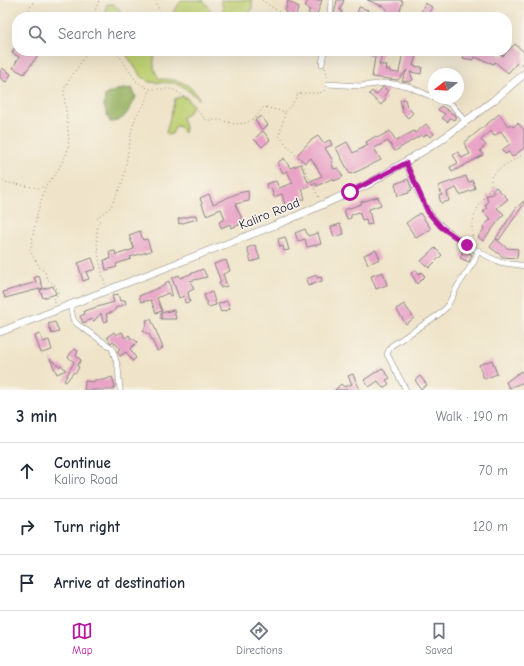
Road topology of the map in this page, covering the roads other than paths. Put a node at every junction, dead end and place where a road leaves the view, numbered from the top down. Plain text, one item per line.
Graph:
1 (331, 0) edge
2 (330, 12) edge
3 (323, 56) edge
4 (322, 64) dead end
5 (524, 74) edge
6 (328, 84) road end
7 (428, 95) edge
8 (449, 104) edge
9 (466, 122) junction
10 (406, 163) junction
11 (478, 250) junction
12 (524, 266) edge
13 (70, 304) junction
14 (0, 332) edge
15 (120, 390) edge
16 (406, 390) edge

1 - 2 street
3 - 4 street
5 - 9 main road, Kaliro Road
6 - 7 street
8 - 9 street
9 - 10 main road, Kaliro Road
10 - 11 street
10 - 13 main road, Kaliro Road
11 - 12 street
11 - 16 street
13 - 14 main road, Kaliro Road
13 - 15 street

